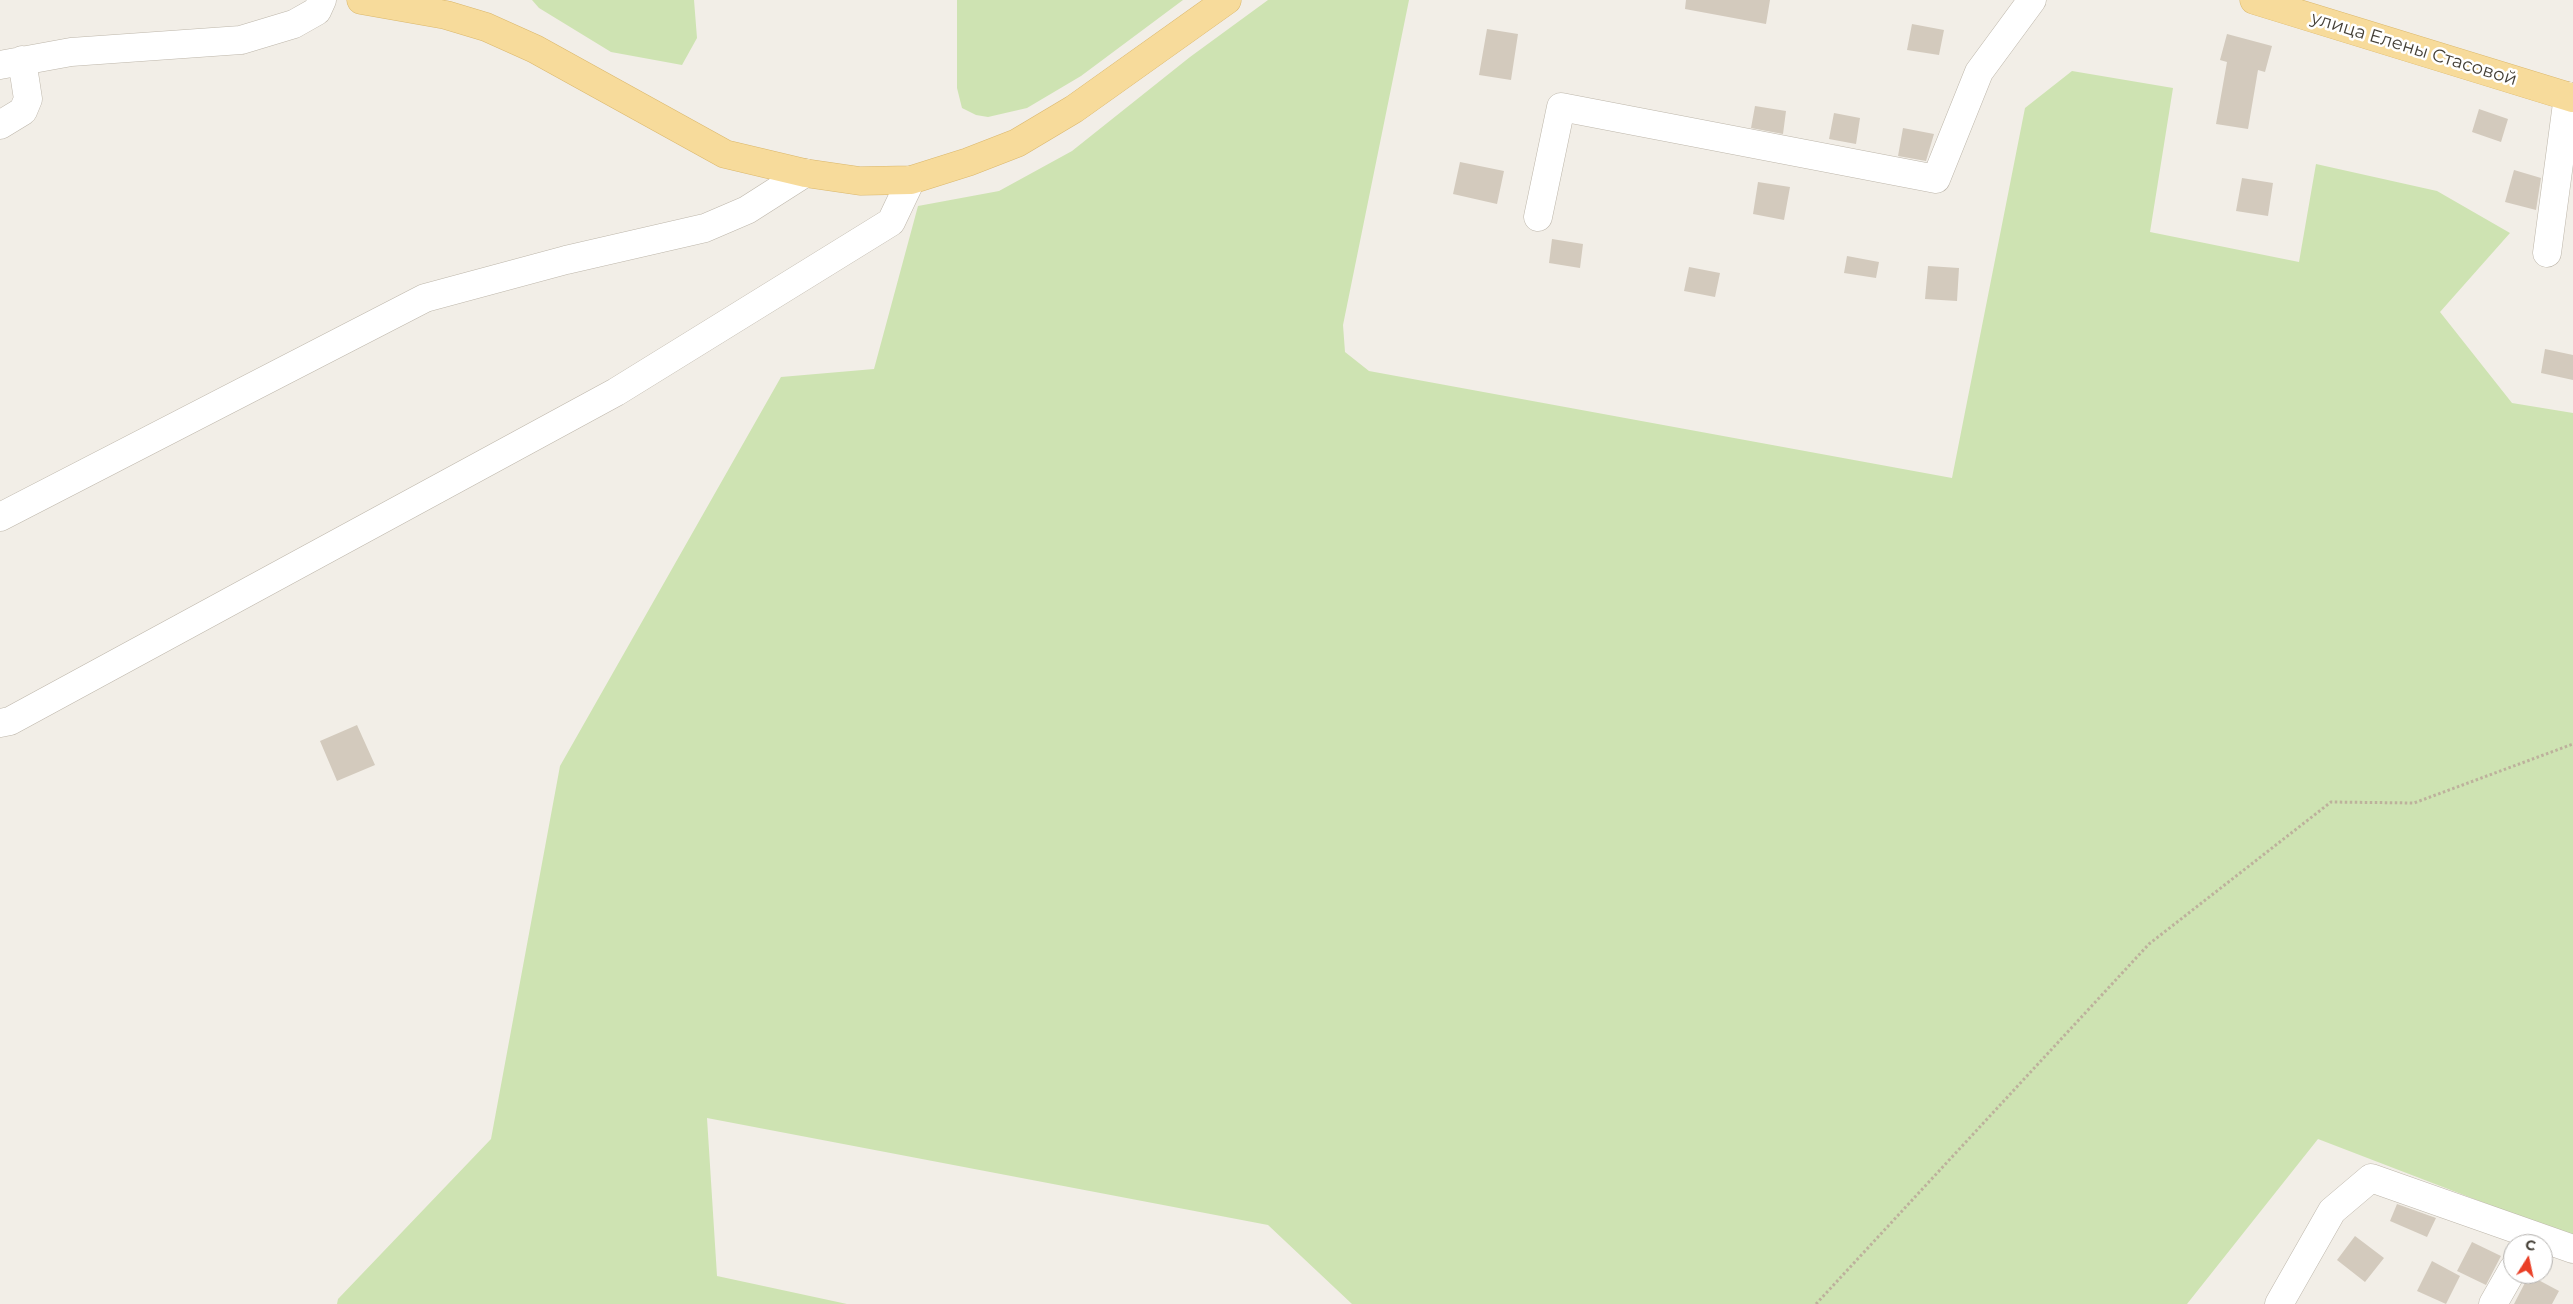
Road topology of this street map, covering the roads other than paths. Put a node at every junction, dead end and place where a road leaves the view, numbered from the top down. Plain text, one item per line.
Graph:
1 (322, 0) edge
2 (361, 0) edge
3 (1227, 0) edge
4 (2032, 0) edge
5 (2260, 1) edge
6 (11, 62) edge
7 (2570, 97) edge
8 (0, 125) edge
9 (805, 172) junction
10 (911, 180) junction
11 (1538, 217) dead end
12 (2547, 253) dead end
13 (0, 517) edge
14 (0, 723) edge
15 (2518, 1234) edge
16 (2553, 1244) edge
17 (2573, 1249) edge
18 (2504, 1284) edge
19 (2278, 1304) edge
20 (2493, 1304) edge

1 - 6 street
2 - 9 main road
3 - 10 main road
4 - 11 street
5 - 7 main road, улица Елены Стасовой
6 - 8 street
7 - 12 street
9 - 10 main road
9 - 13 street
10 - 14 street
15 - 19 street
16 - 17 street
18 - 20 street

